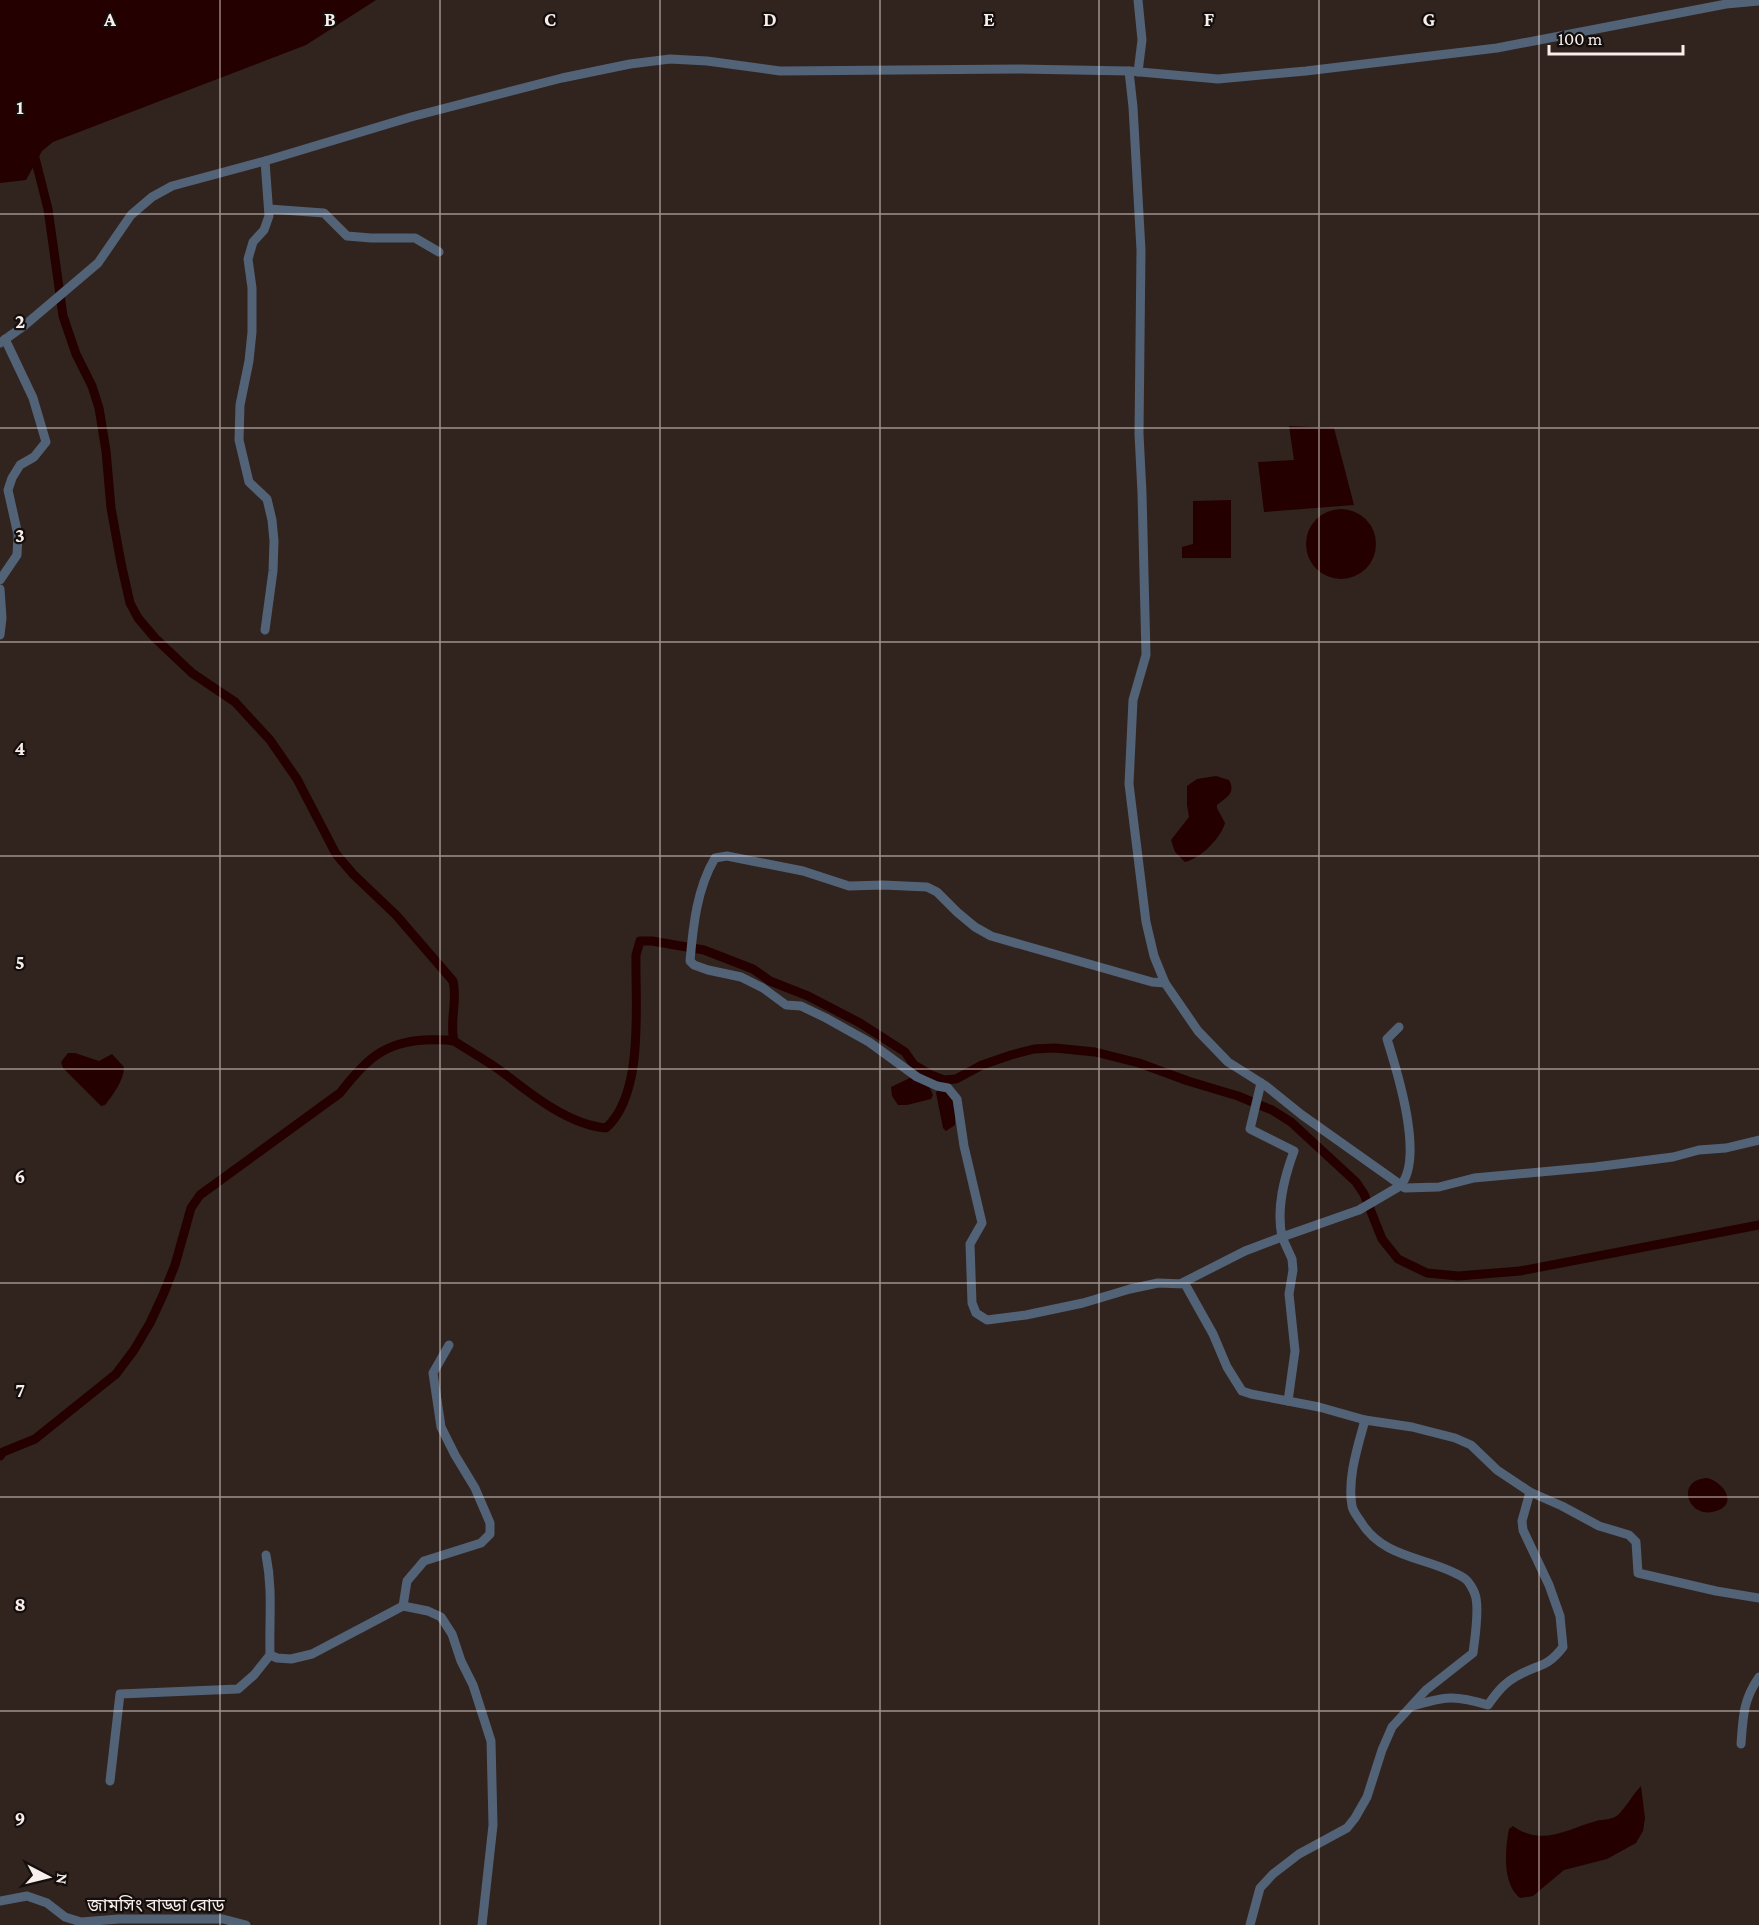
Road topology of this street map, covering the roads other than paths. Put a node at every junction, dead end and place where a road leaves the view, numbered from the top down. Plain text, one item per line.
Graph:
1 (1138, 0) edge
2 (1759, 1) edge
3 (1134, 72) junction
4 (265, 161) junction
5 (269, 209) junction
6 (439, 252) dead end
7 (3, 341) edge
8 (0, 580) edge
9 (0, 589) edge
10 (265, 630) dead end
11 (0, 635) edge
12 (1165, 983) junction
13 (1399, 1027) dead end
14 (1261, 1083) junction
15 (1759, 1140) edge
16 (1400, 1186) junction
17 (1282, 1237) junction
18 (1182, 1284) junction
19 (449, 1345) dead end
20 (1288, 1401) junction
21 (1365, 1420) junction
22 (1530, 1492) junction
23 (266, 1555) dead end
24 (1759, 1598) edge
25 (404, 1606) junction
26 (270, 1655) junction
27 (1759, 1677) edge
28 (1411, 1706) junction
29 (1741, 1744) dead end
30 (110, 1781) dead end
31 (0, 1900) edge
32 (120, 1922) edge
33 (246, 1925) edge
34 (482, 1925) edge
35 (1250, 1925) edge

1 - 3 street
2 - 3 street
3 - 4 street
3 - 12 street
4 - 5 street
4 - 7 street
5 - 6 street
5 - 10 street
7 - 8 street
9 - 11 street
12 - 14 street
12 - 18 street
13 - 16 street
14 - 16 street
14 - 17 street
15 - 16 street
16 - 17 street
17 - 18 street
17 - 20 street
18 - 20 street
19 - 25 street
20 - 21 street
21 - 22 street
21 - 28 street
22 - 24 street
22 - 28 street
23 - 26 street
25 - 26 street
25 - 34 street
26 - 30 street
27 - 29 street
28 - 35 street
31 - 32 street, জামসিং বাড্ডা রোড
32 - 33 street, জামসিং বাড্ডা রোড

